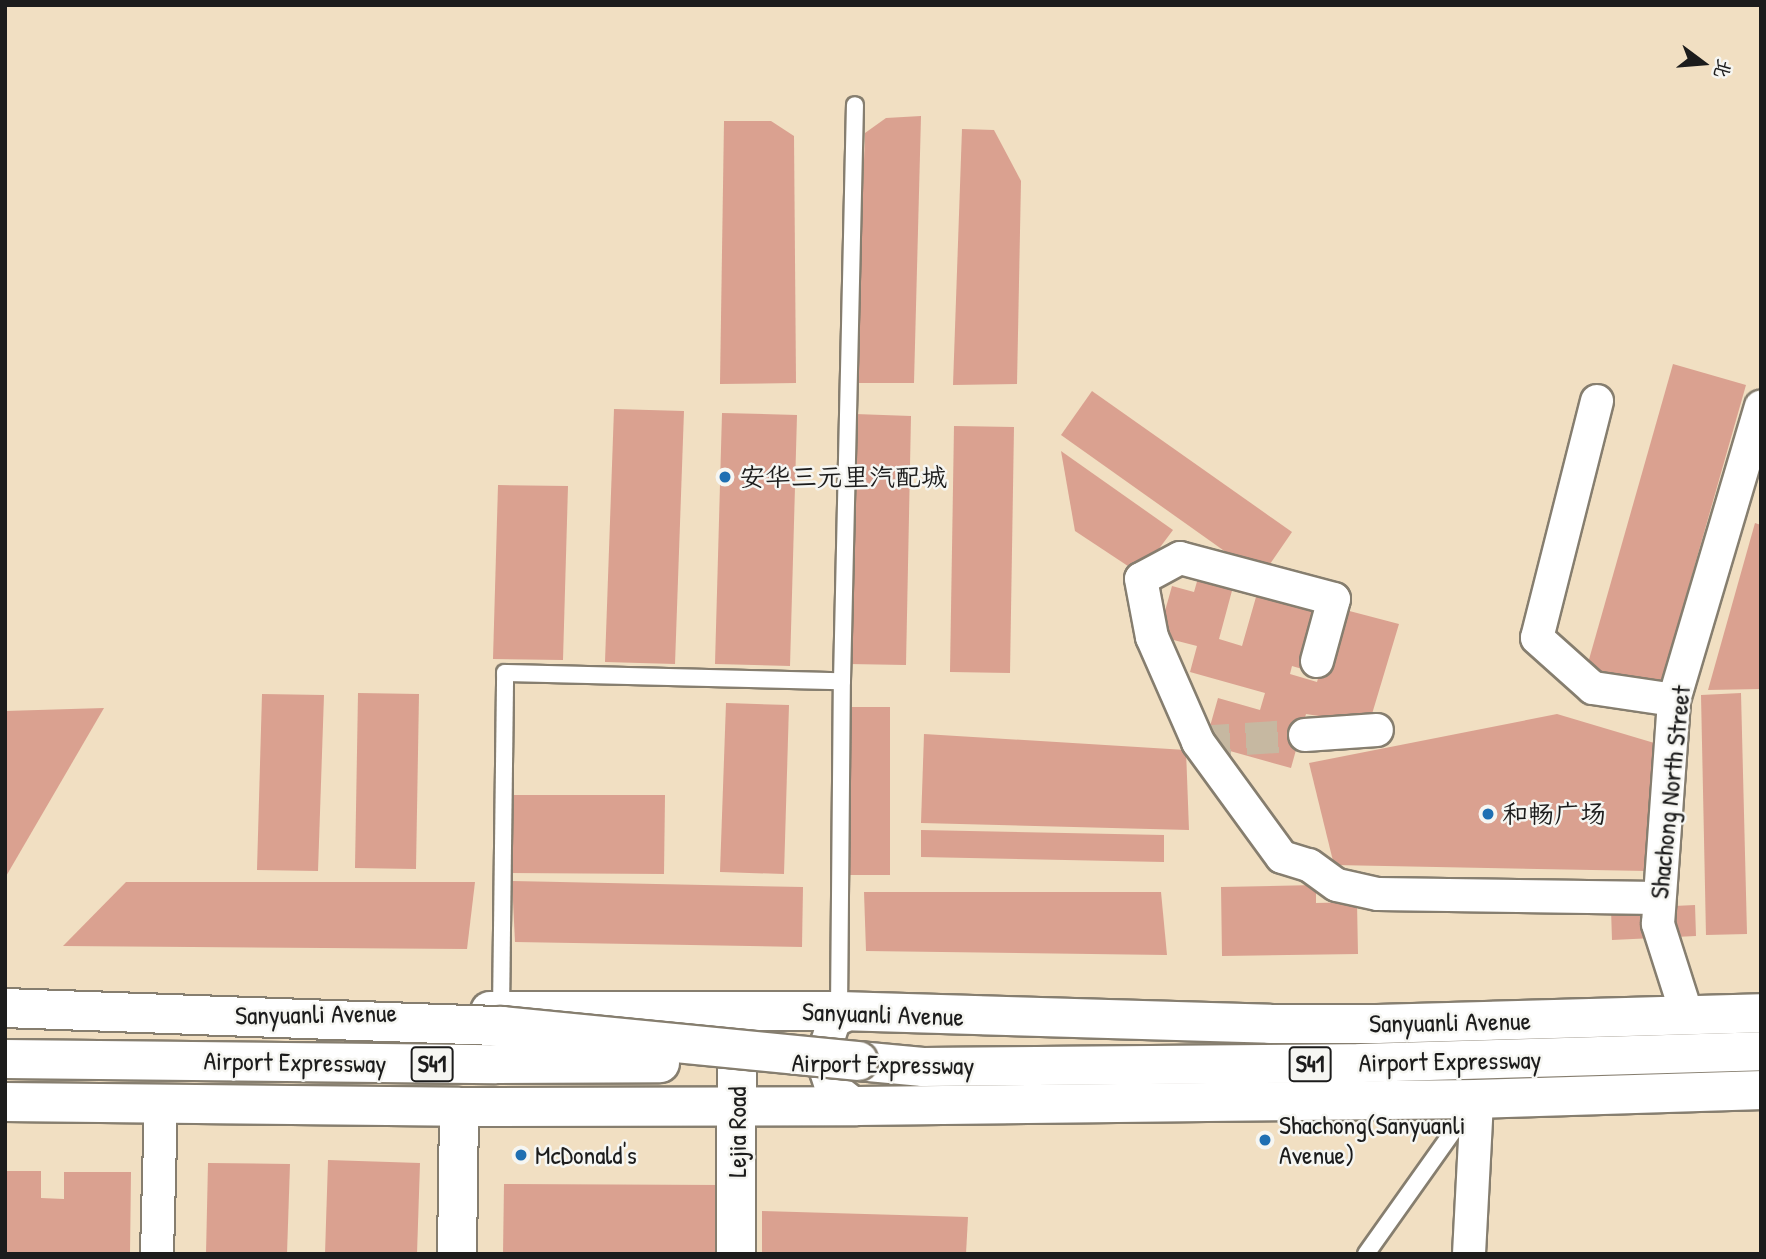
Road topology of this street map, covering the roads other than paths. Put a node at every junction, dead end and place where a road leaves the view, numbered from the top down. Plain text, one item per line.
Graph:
1 (855, 105) dead end
2 (1597, 401) dead end
3 (1761, 407) edge
4 (1318, 661) dead end
5 (842, 681) junction
6 (1674, 700) junction
7 (1377, 730) dead end
8 (1305, 735) tunnel mouth
9 (1658, 898) junction
10 (5, 1008) edge
11 (737, 1010) junction
12 (500, 1011) junction
13 (845, 1012) junction
14 (1761, 1013) edge
15 (1687, 1015) junction
16 (5, 1020) edge
17 (1761, 1051) edge
18 (5, 1059) edge
19 (858, 1061) junction
20 (1761, 1090) edge
21 (1476, 1099) junction
22 (5, 1102) edge
23 (161, 1104) junction
24 (737, 1106) junction
25 (857, 1106) junction
26 (459, 1107) junction
27 (158, 1254) edge
28 (457, 1254) edge
29 (736, 1254) edge
30 (1366, 1254) edge
31 (1469, 1254) edge

1 - 5 lane
2 - 6 street
3 - 6 street, Shachong North Street
4 - 9 street
5 - 12 lane
5 - 13 lane
6 - 9 street, Shachong North Street
7 - 8 street
9 - 15 street, Shachong North Street
10 - 19 main road, bridge
11 - 12 main road, Sanyuanli Avenue
11 - 13 main road, Sanyuanli Avenue
11 - 24 main road, Lejia Road
12 - 16 main road, Sanyuanli Avenue
13 - 15 main road, Sanyuanli Avenue
13 - 25 street
14 - 15 main road, Sanyuanli Avenue
17 - 19 main road, Airport Expressway / S41
18 - 19 main road, Airport Expressway / S41, bridge
20 - 21 main road
21 - 25 main road
21 - 30 lane
21 - 31 street
22 - 23 main road
23 - 26 main road
23 - 27 street
24 - 25 main road
24 - 26 main road
24 - 29 main road, Lejia Road
26 - 28 main road

